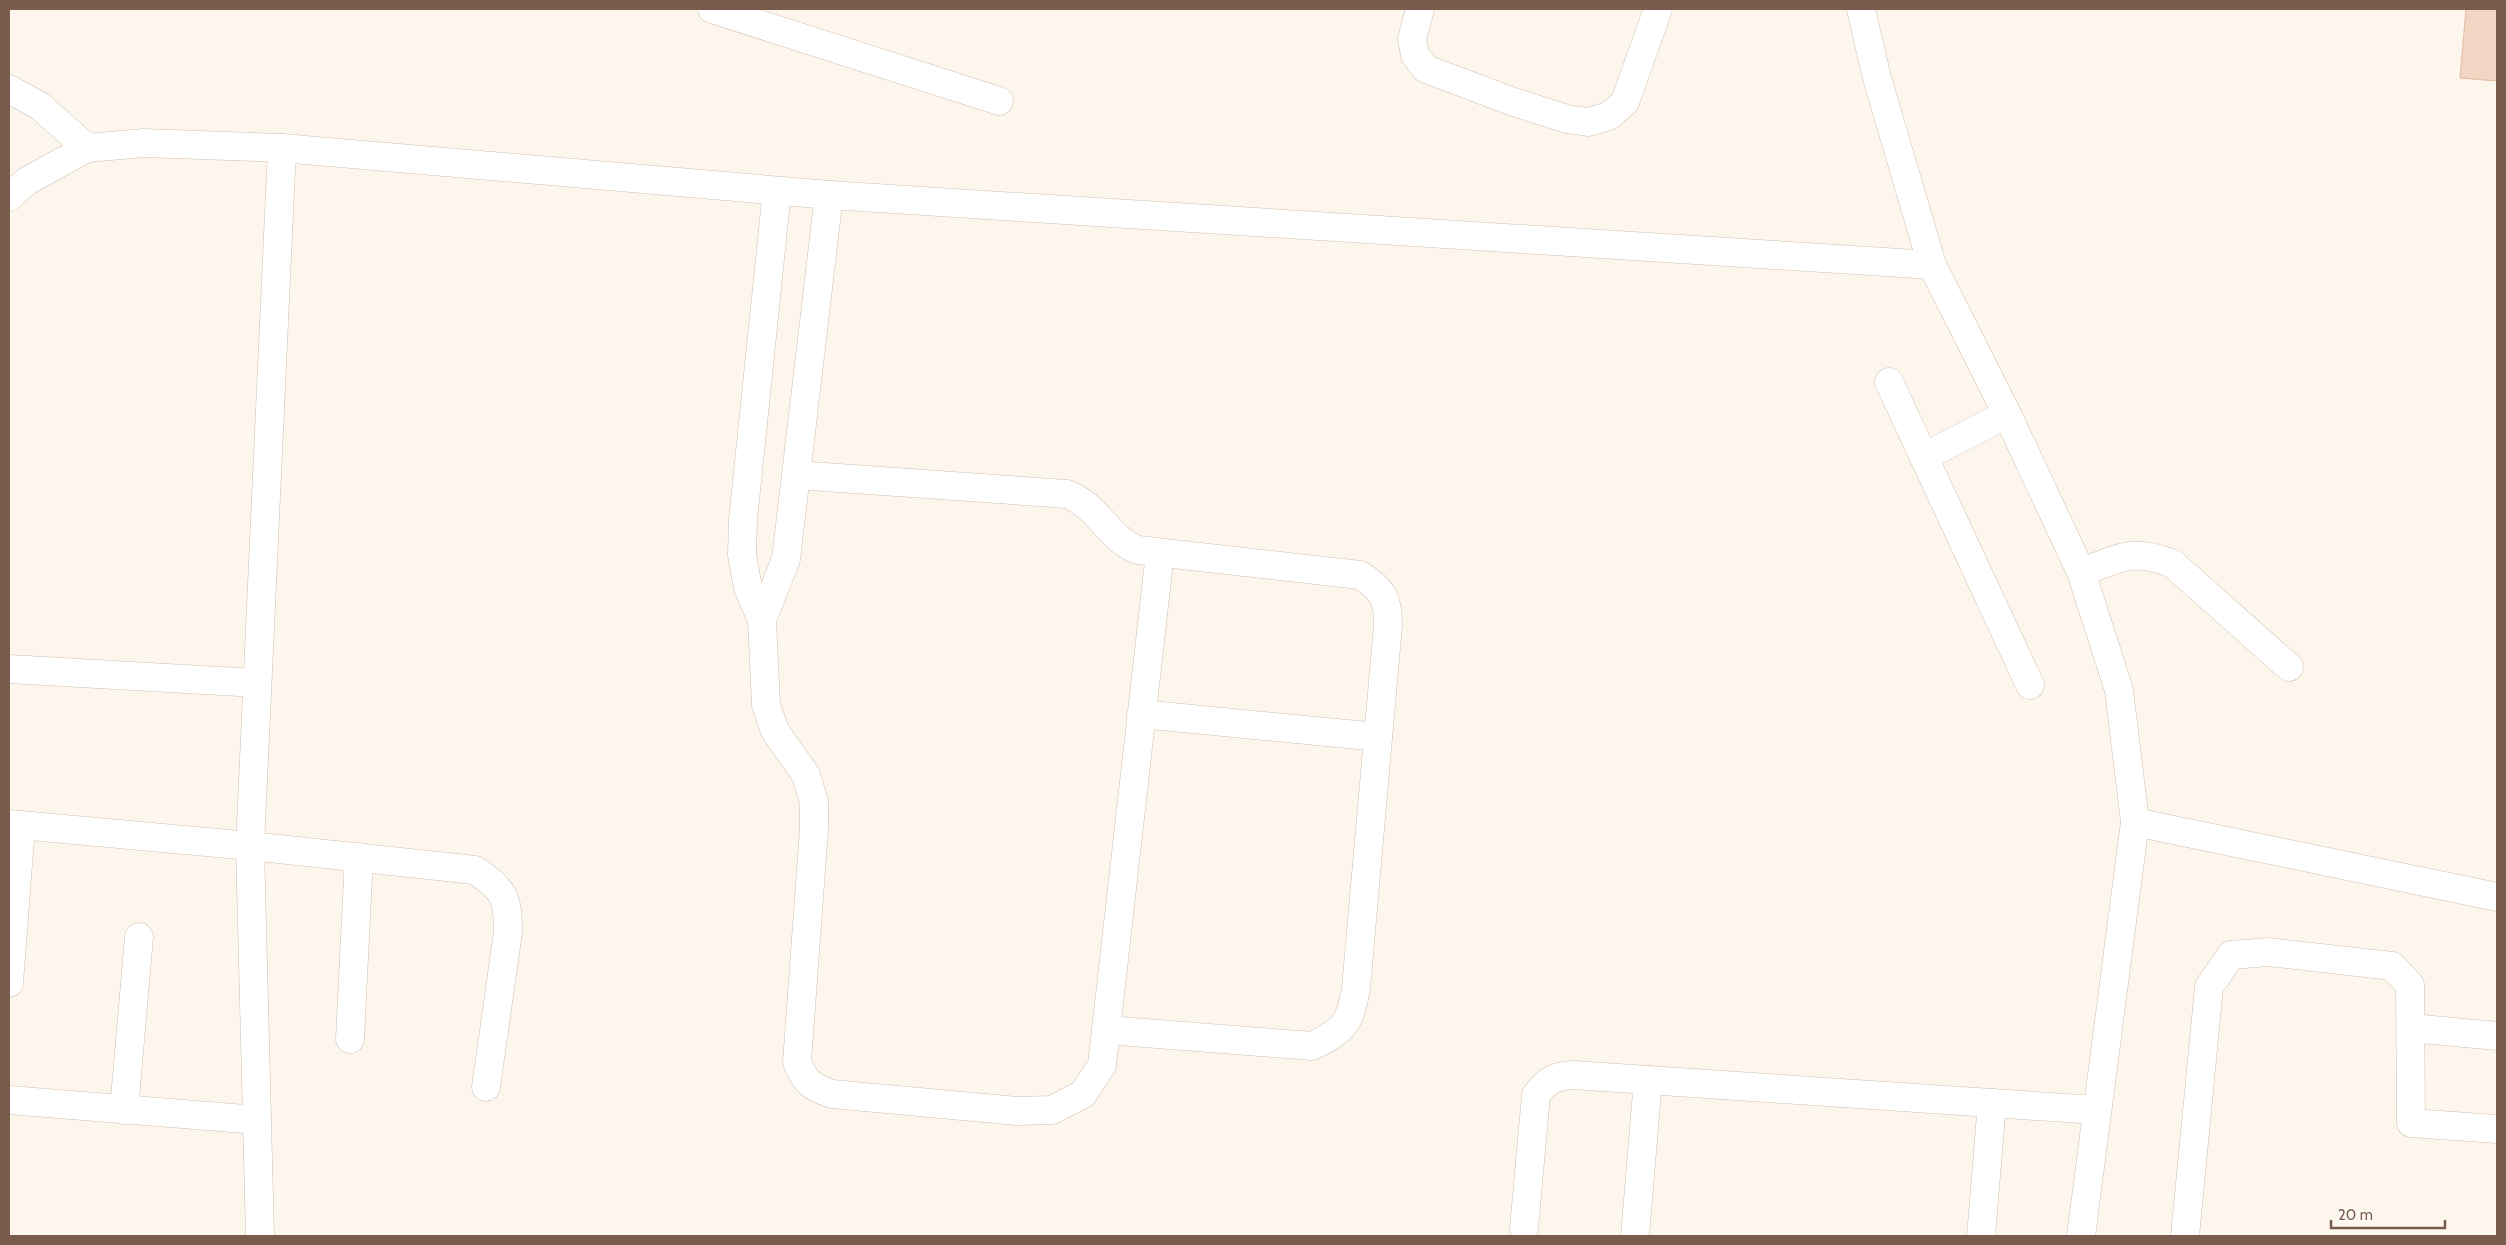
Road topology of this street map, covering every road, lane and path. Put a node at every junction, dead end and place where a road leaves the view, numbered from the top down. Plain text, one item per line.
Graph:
1 (712, 9) edge
2 (1420, 9) edge
3 (1658, 9) edge
4 (1862, 9) edge
5 (9, 89) edge
6 (999, 101) dead end
7 (87, 148) junction
8 (282, 148) junction
9 (777, 191) junction
10 (829, 196) junction
11 (9, 197) edge
12 (1932, 265) junction
13 (1889, 382) dead end
14 (2007, 414) junction
15 (1924, 457) junction
16 (796, 475) junction
17 (1160, 553) junction
18 (2081, 572) junction
19 (762, 620) junction
20 (2289, 667) dead end
21 (9, 669) edge
22 (257, 683) junction
23 (2030, 685) dead end
24 (1141, 714) junction
25 (1378, 737) junction
26 (2135, 822) junction
27 (15, 825) edge
28 (250, 846) junction
29 (359, 857) junction
30 (2497, 897) edge
31 (139, 937) dead end
32 (9, 983) edge
33 (2411, 1028) junction
34 (1106, 1030) junction
35 (2497, 1036) edge
36 (350, 1039) dead end
37 (1648, 1080) junction
38 (486, 1087) dead end
39 (9, 1100) edge
40 (1992, 1103) junction
41 (124, 1110) junction
42 (2096, 1110) junction
43 (257, 1120) junction
44 (2497, 1129) edge
45 (1524, 1228) dead end
46 (260, 1236) edge
47 (1635, 1236) edge
48 (1981, 1236) edge
49 (2081, 1236) edge
50 (2185, 1236) edge

1 - 6 lane
2 - 3 lane
4 - 12 lane
5 - 7 lane
7 - 8 lane
7 - 11 lane
8 - 9 lane
8 - 22 lane
9 - 10 lane
9 - 19 lane
10 - 12 lane
10 - 16 lane
12 - 14 lane
13 - 15 lane
14 - 15 lane
14 - 18 lane
15 - 23 lane
16 - 17 lane
16 - 19 lane
17 - 24 lane
17 - 25 lane
18 - 20 lane
18 - 26 lane
19 - 34 lane
21 - 22 lane
22 - 28 lane
24 - 25 lane
24 - 34 lane
25 - 34 lane
26 - 30 lane
26 - 42 lane
27 - 28 lane
27 - 32 lane
28 - 29 lane
28 - 43 lane
29 - 36 lane
29 - 38 lane
31 - 41 lane
33 - 35 lane
33 - 44 lane
33 - 50 lane
37 - 40 lane
37 - 45 lane
37 - 47 lane
39 - 41 lane
40 - 42 lane
40 - 48 lane
41 - 43 lane
42 - 49 lane
43 - 46 lane

